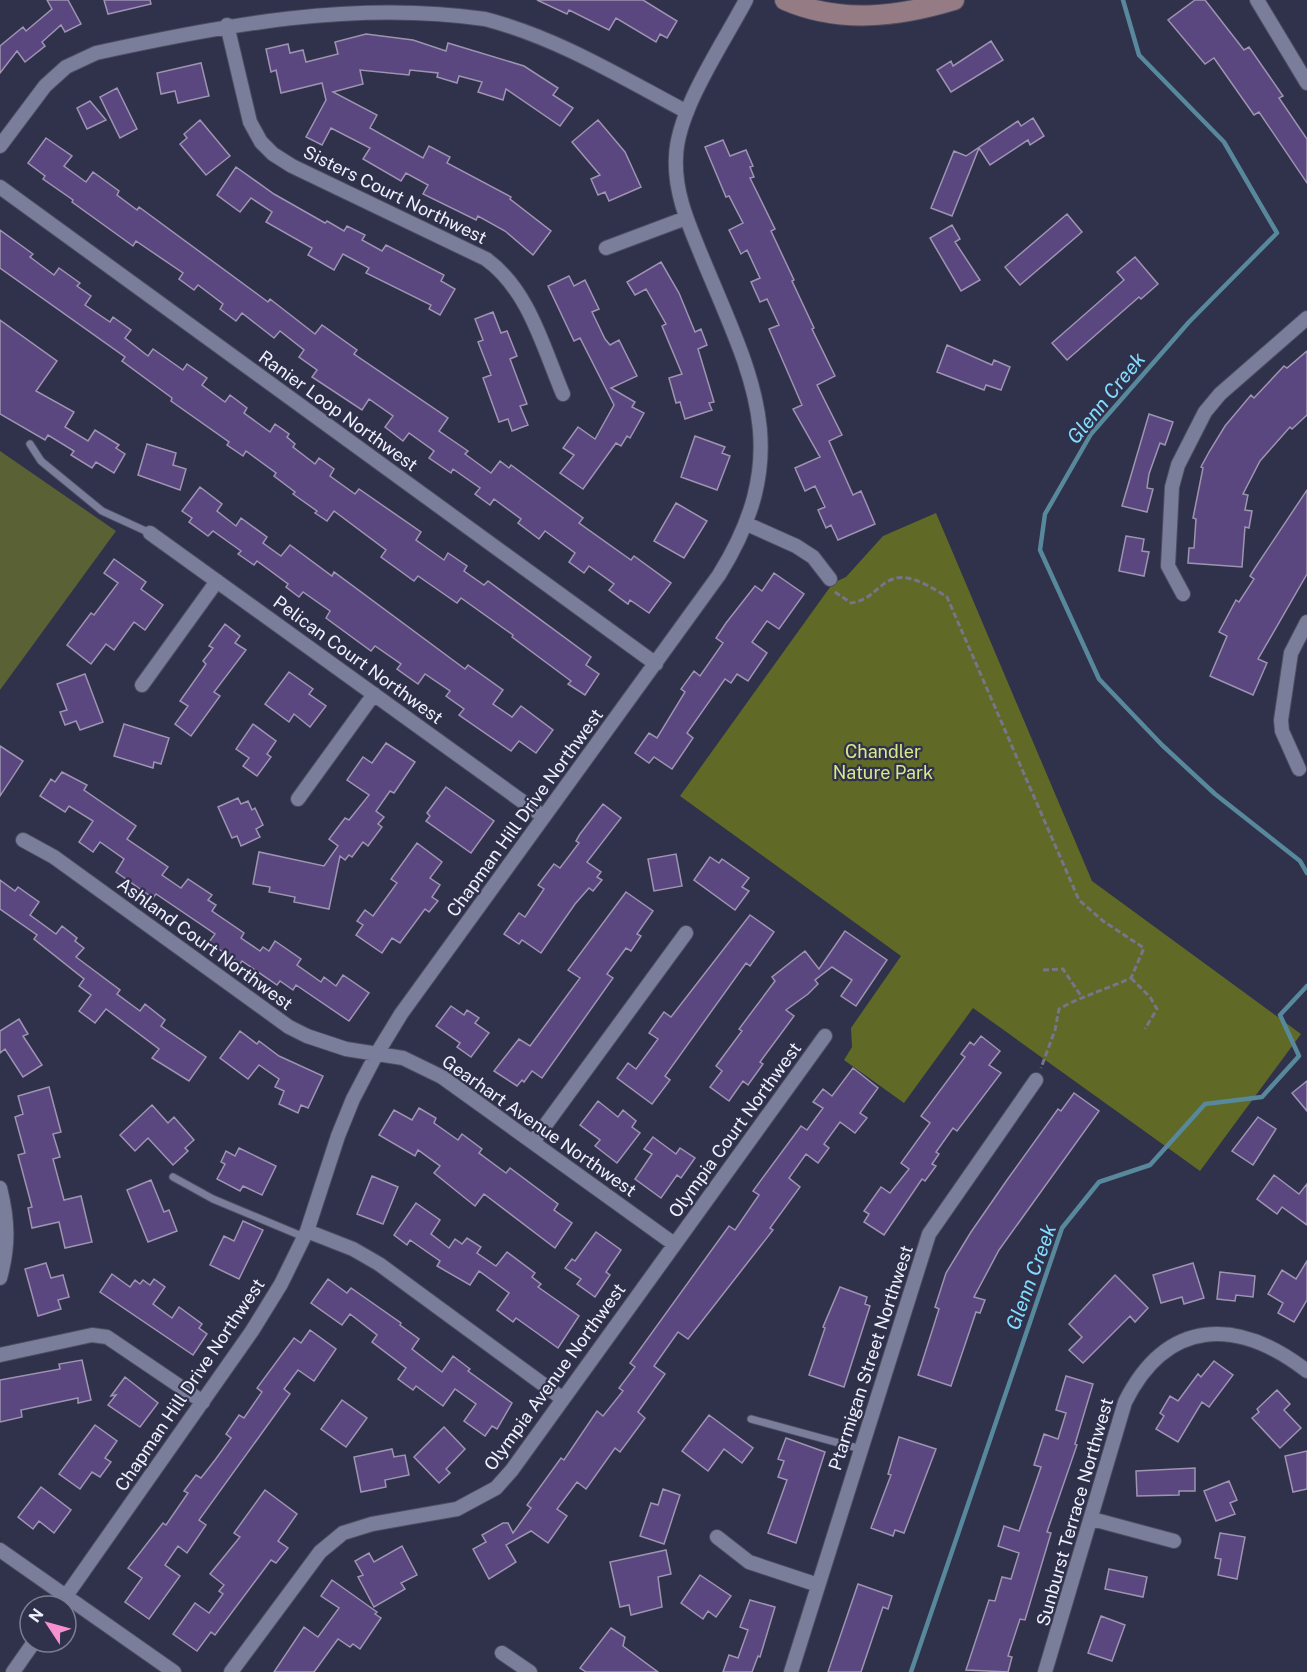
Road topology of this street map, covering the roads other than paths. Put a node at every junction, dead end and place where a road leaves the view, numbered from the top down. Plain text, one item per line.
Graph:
1 (746, 0) edge
2 (784, 0) edge
3 (954, 0) edge
4 (1257, 0) edge
5 (227, 25) junction
6 (1307, 83) edge
7 (687, 112) junction
8 (0, 146) edge
9 (0, 187) edge
10 (686, 218) junction
11 (606, 248) dead end
12 (1307, 318) edge
13 (563, 394) dead end
14 (30, 444) dead end
15 (747, 524) junction
16 (150, 532) joint
17 (830, 579) road end
18 (217, 581) junction
19 (1183, 594) dead end
20 (1307, 622) edge
21 (656, 664) junction
22 (142, 684) dead end
23 (374, 694) junction
24 (1299, 769) dead end
25 (298, 799) dead end
26 (544, 817) junction
27 (23, 840) dead end
28 (686, 933) dead end
29 (825, 1036) dead end
30 (376, 1055) junction
31 (1036, 1080) dead end
32 (533, 1142) junction
33 (173, 1177) dead end
34 (0, 1188) edge
35 (306, 1234) junction
36 (674, 1244) junction
37 (0, 1278) edge
38 (0, 1352) edge
39 (1307, 1371) edge
40 (563, 1399) junction
41 (203, 1402) junction
42 (751, 1419) dead end
43 (861, 1449) junction
44 (1092, 1519) junction
45 (717, 1538) dead end
46 (1174, 1541) dead end
47 (0, 1550) edge
48 (818, 1585) junction
49 (54, 1594) edge
50 (68, 1594) edge
51 (78, 1611) edge
52 (502, 1653) dead end
53 (26, 1654) edge
54 (13, 1672) edge
55 (174, 1672) edge
56 (231, 1672) edge
57 (530, 1672) edge
58 (791, 1672) edge
59 (1045, 1672) edge

1 - 7 street, Chapman Hill Drive Northwest
2 - 3 main road
4 - 6 street
5 - 7 street
5 - 8 street
5 - 13 street, Sisters Court Northwest
7 - 10 street, Chapman Hill Drive Northwest
9 - 21 street, Ranier Loop Northwest
10 - 11 street
10 - 15 street, Chapman Hill Drive Northwest
12 - 19 street
14 - 16 lane
15 - 17 street
15 - 21 street, Chapman Hill Drive Northwest
16 - 18 street, Pelican Court Northwest
18 - 22 street
18 - 23 street, Pelican Court Northwest
20 - 24 street
21 - 26 street, Chapman Hill Drive Northwest
23 - 25 street
23 - 26 street, Pelican Court Northwest
26 - 30 street, Chapman Hill Drive Northwest
27 - 30 street, Ashland Court Northwest
28 - 32 street
29 - 36 street, Olympia Court Northwest
30 - 32 street, Gearhart Avenue Northwest
30 - 35 street, Chapman Hill Drive Northwest
31 - 43 street, Ptarmigan Street Northwest
32 - 36 street, Gearhart Avenue Northwest
33 - 35 lane
34 - 37 street
35 - 40 street
35 - 41 street, Chapman Hill Drive Northwest
36 - 40 street, Olympia Avenue Northwest
38 - 41 street
39 - 44 street, Sunburst Terrace Northwest
40 - 56 street, Olympia Avenue Northwest
41 - 50 street, Chapman Hill Drive Northwest
42 - 43 lane
43 - 48 street, Ptarmigan Street Northwest
44 - 46 street
44 - 59 street, Sunburst Terrace Northwest
45 - 48 street
47 - 49 street
48 - 58 street, Ptarmigan Street Northwest
51 - 55 street
52 - 57 street
53 - 54 street

